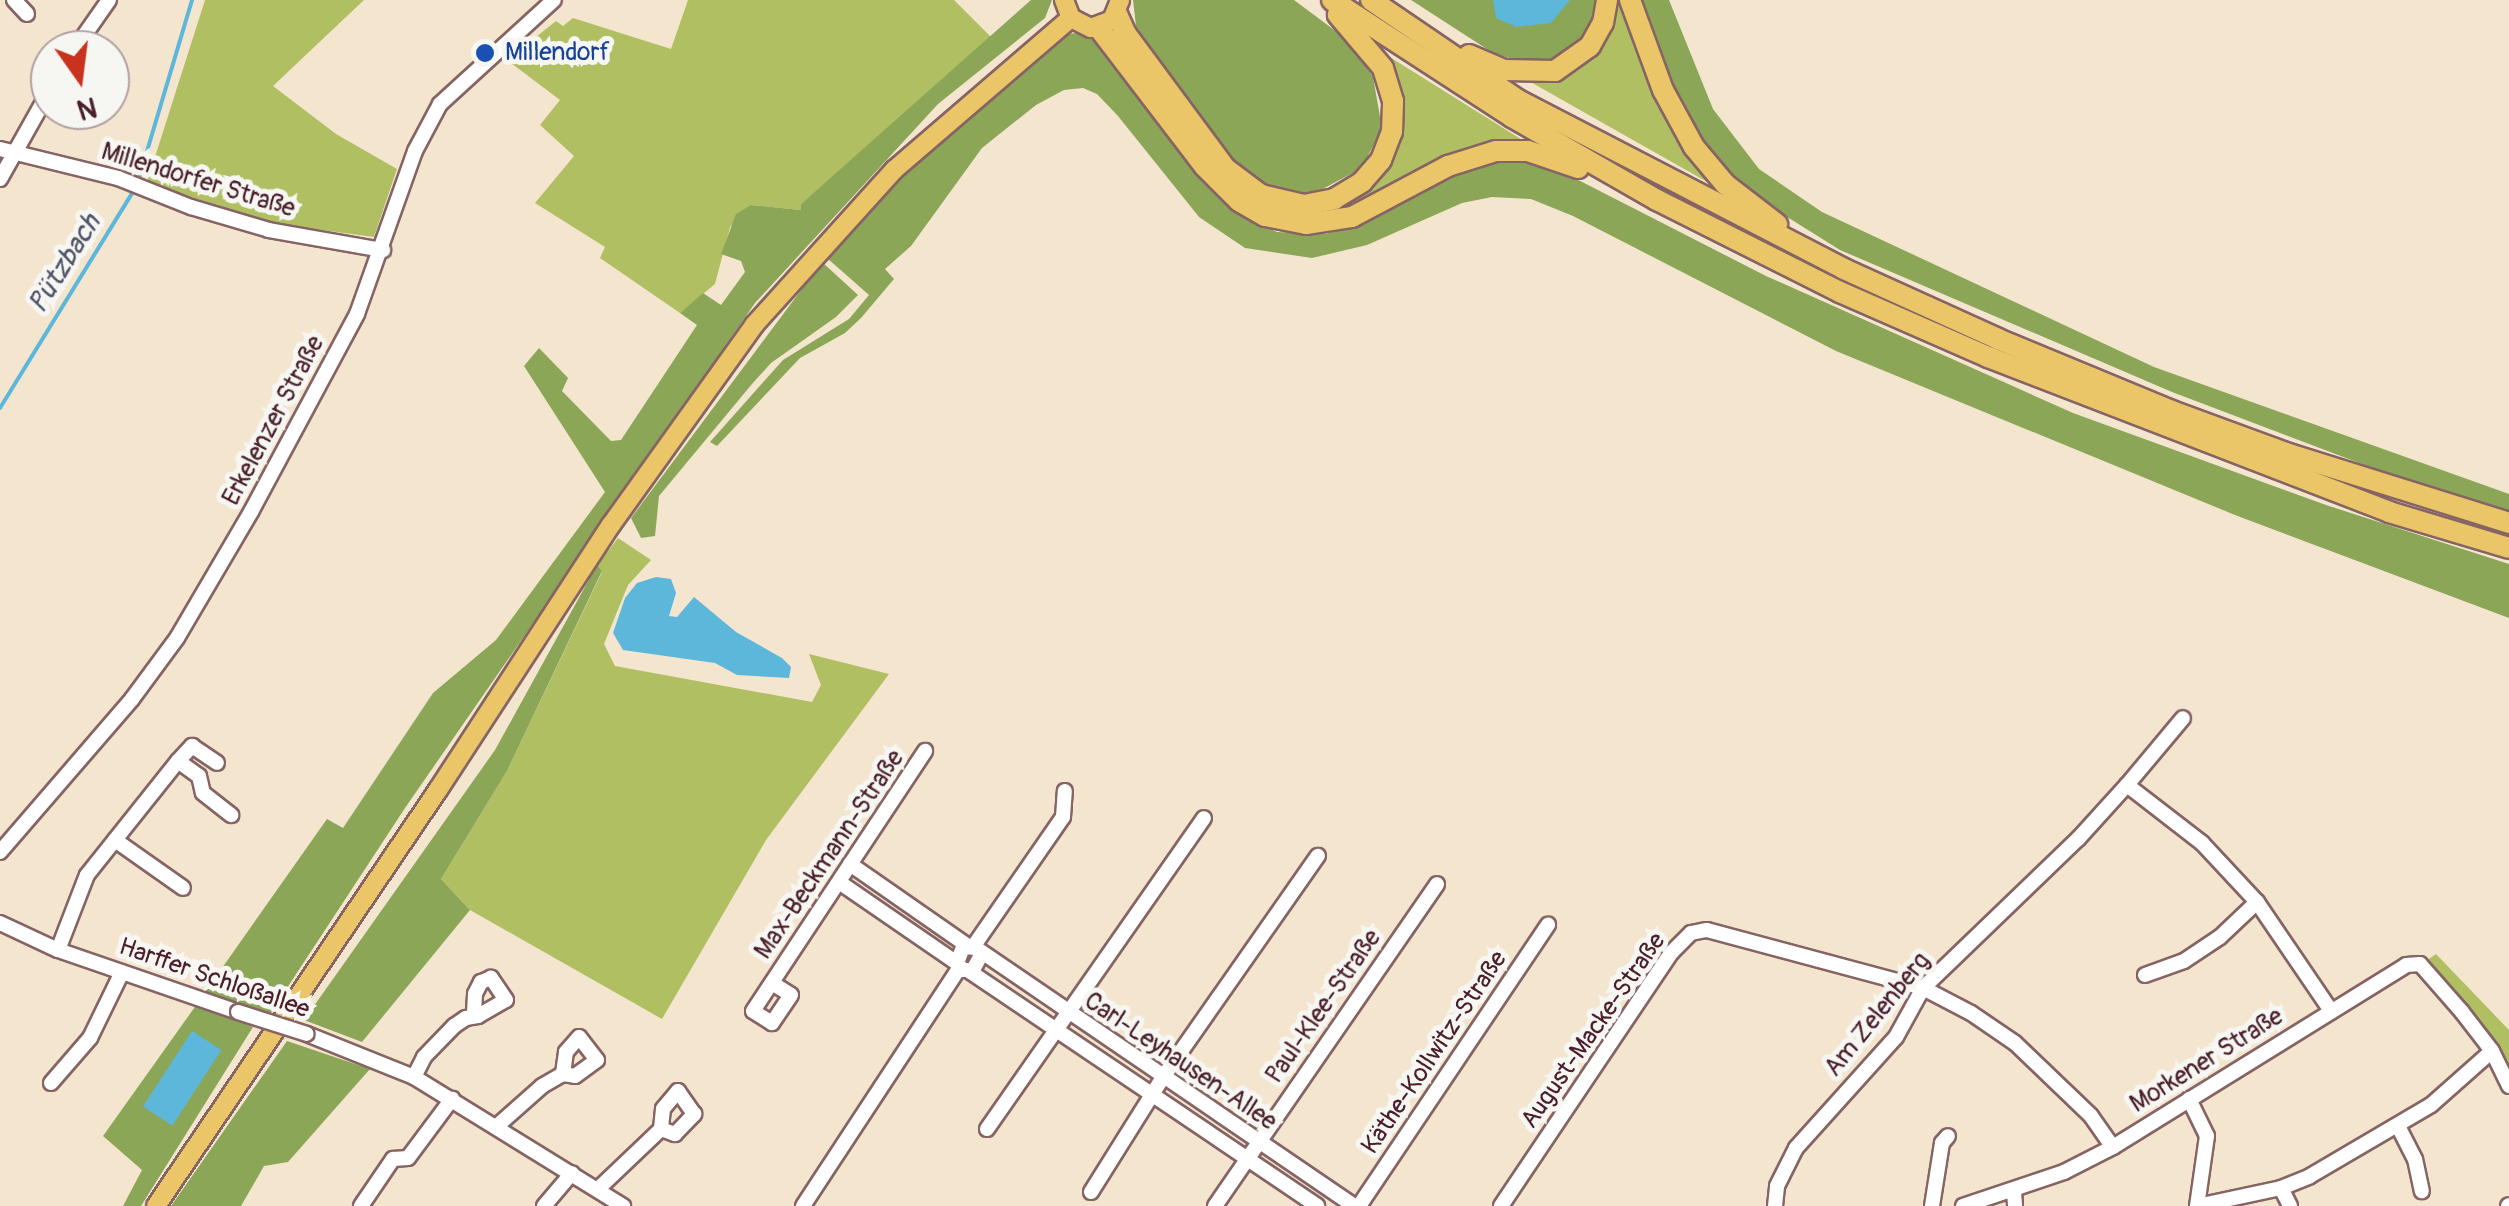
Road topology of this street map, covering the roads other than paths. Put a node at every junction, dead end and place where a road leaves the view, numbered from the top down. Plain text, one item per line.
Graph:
1 (14, 0) edge
2 (108, 0) edge
3 (554, 0) edge
4 (1322, 0) edge
5 (1332, 0) edge
6 (1371, 0) edge
7 (1606, 0) edge
8 (1630, 0) edge
9 (1118, 7) edge
10 (1067, 9) edge
11 (28, 14) dead end
12 (1098, 27) junction
13 (88, 30) edge
14 (1414, 30) junction
15 (30, 118) edge
16 (6, 151) edge
17 (0, 180) edge
18 (1657, 200) junction
19 (383, 250) junction
20 (1844, 269) junction
21 (2509, 523) edge
22 (2509, 548) edge
23 (2183, 718) dead end
24 (925, 752) dead end
25 (178, 761) junction
26 (216, 763) dead end
27 (2127, 785) junction
28 (1064, 791) dead end
29 (231, 815) dead end
30 (1204, 818) dead end
31 (115, 840) junction
32 (0, 852) edge
33 (1318, 856) dead end
34 (850, 864) junction
35 (839, 882) junction
36 (1436, 884) dead end
37 (183, 888) dead end
38 (2257, 902) junction
39 (0, 923) edge
40 (1548, 925) dead end
41 (974, 949) junction
42 (58, 950) junction
43 (962, 967) junction
44 (122, 972) junction
45 (2145, 975) dead end
46 (772, 982) dead end
47 (1924, 988) junction
48 (2331, 1011) junction
49 (478, 1016) dead end
50 (1070, 1016) junction
51 (1060, 1030) junction
52 (2492, 1051) junction
53 (563, 1074) dead end
54 (414, 1077) junction
55 (1163, 1078) junction
56 (50, 1083) dead end
57 (2509, 1086) edge
58 (1154, 1092) junction
59 (452, 1099) junction
60 (2189, 1099) junction
61 (497, 1126) junction
62 (2398, 1126) junction
63 (661, 1129) dead end
64 (987, 1130) dead end
65 (1948, 1136) dead end
66 (1259, 1142) junction
67 (2112, 1147) junction
68 (1248, 1158) junction
69 (572, 1173) junction
70 (2281, 1188) junction
71 (598, 1190) junction
72 (2422, 1191) dead end
73 (1091, 1192) dead end
74 (2014, 1198) edge
75 (156, 1206) edge
76 (361, 1206) edge
77 (544, 1206) edge
78 (623, 1206) edge
79 (804, 1206) edge
80 (1216, 1206) edge
81 (1317, 1206) edge
82 (1357, 1206) edge
83 (1502, 1206) edge
84 (1775, 1206) edge
85 (1932, 1206) edge
86 (1963, 1206) edge
87 (2290, 1206) edge

1 - 11 street
2 - 13 street
3 - 19 street, Erkelenzer Straße
4 - 9 highway
5 - 18 highway
6 - 14 highway
7 - 14 highway
8 - 20 highway
9 - 12 main road
10 - 12 main road
10 - 75 main road
12 - 18 highway
14 - 20 highway
15 - 16 street
16 - 17 street
16 - 19 street, Millendorfer Straße
18 - 22 highway
19 - 32 street, Erkelenzer Straße
20 - 21 highway
23 - 27 street, Am Zelenberg
24 - 34 street, Max-Beckmann-Straße
25 - 26 street
25 - 29 street
25 - 31 street
27 - 38 street
27 - 47 street, Am Zelenberg
28 - 41 street
30 - 50 street
31 - 37 street
31 - 42 street
33 - 55 street
34 - 35 street, Max-Beckmann-Straße
34 - 41 street, Carl-Leyhausen-Allee
35 - 43 street, Carl-Leyhausen-Allee
35 - 46 street, Max-Beckmann-Straße
36 - 66 street, Paul-Klee-Straße
38 - 45 street
38 - 48 street
39 - 42 street, Harffer Schloßallee
40 - 82 street, Käthe-Kollwitz-Straße
41 - 43 street
41 - 43 street
41 - 50 street, Carl-Leyhausen-Allee
42 - 44 street, Harffer Schloßallee
43 - 51 street, Carl-Leyhausen-Allee
43 - 79 street
44 - 54 street, Harffer Schloßallee, bridge
44 - 56 street
47 - 67 street
47 - 83 street, August-Macke-Straße
47 - 84 street, Am Zelenberg
48 - 52 street, Morkener Straße
48 - 60 street, Morkener Straße
49 - 54 street
50 - 51 street
50 - 55 street, Carl-Leyhausen-Allee
51 - 58 street, Carl-Leyhausen-Allee
51 - 64 street
52 - 57 street
52 - 62 street
53 - 61 street
54 - 59 street, Harffer Schloßallee
55 - 58 street
55 - 66 street, Carl-Leyhausen-Allee
58 - 68 street, Carl-Leyhausen-Allee
58 - 73 street
59 - 61 street, Harffer Schloßallee
59 - 76 street
60 - 67 street, Morkener Straße
60 - 70 street
61 - 69 street, Harffer Schloßallee
62 - 70 street
62 - 72 street
63 - 71 street
65 - 85 street
66 - 68 street, Paul-Klee-Straße
66 - 82 street, Carl-Leyhausen-Allee
67 - 74 street, Morkener Straße
68 - 80 street, Paul-Klee-Straße
68 - 81 street, Carl-Leyhausen-Allee
69 - 71 street, Harffer Schloßallee
69 - 77 street
70 - 87 street
71 - 78 street, Harffer Schloßallee
74 - 86 street, Morkener Straße

